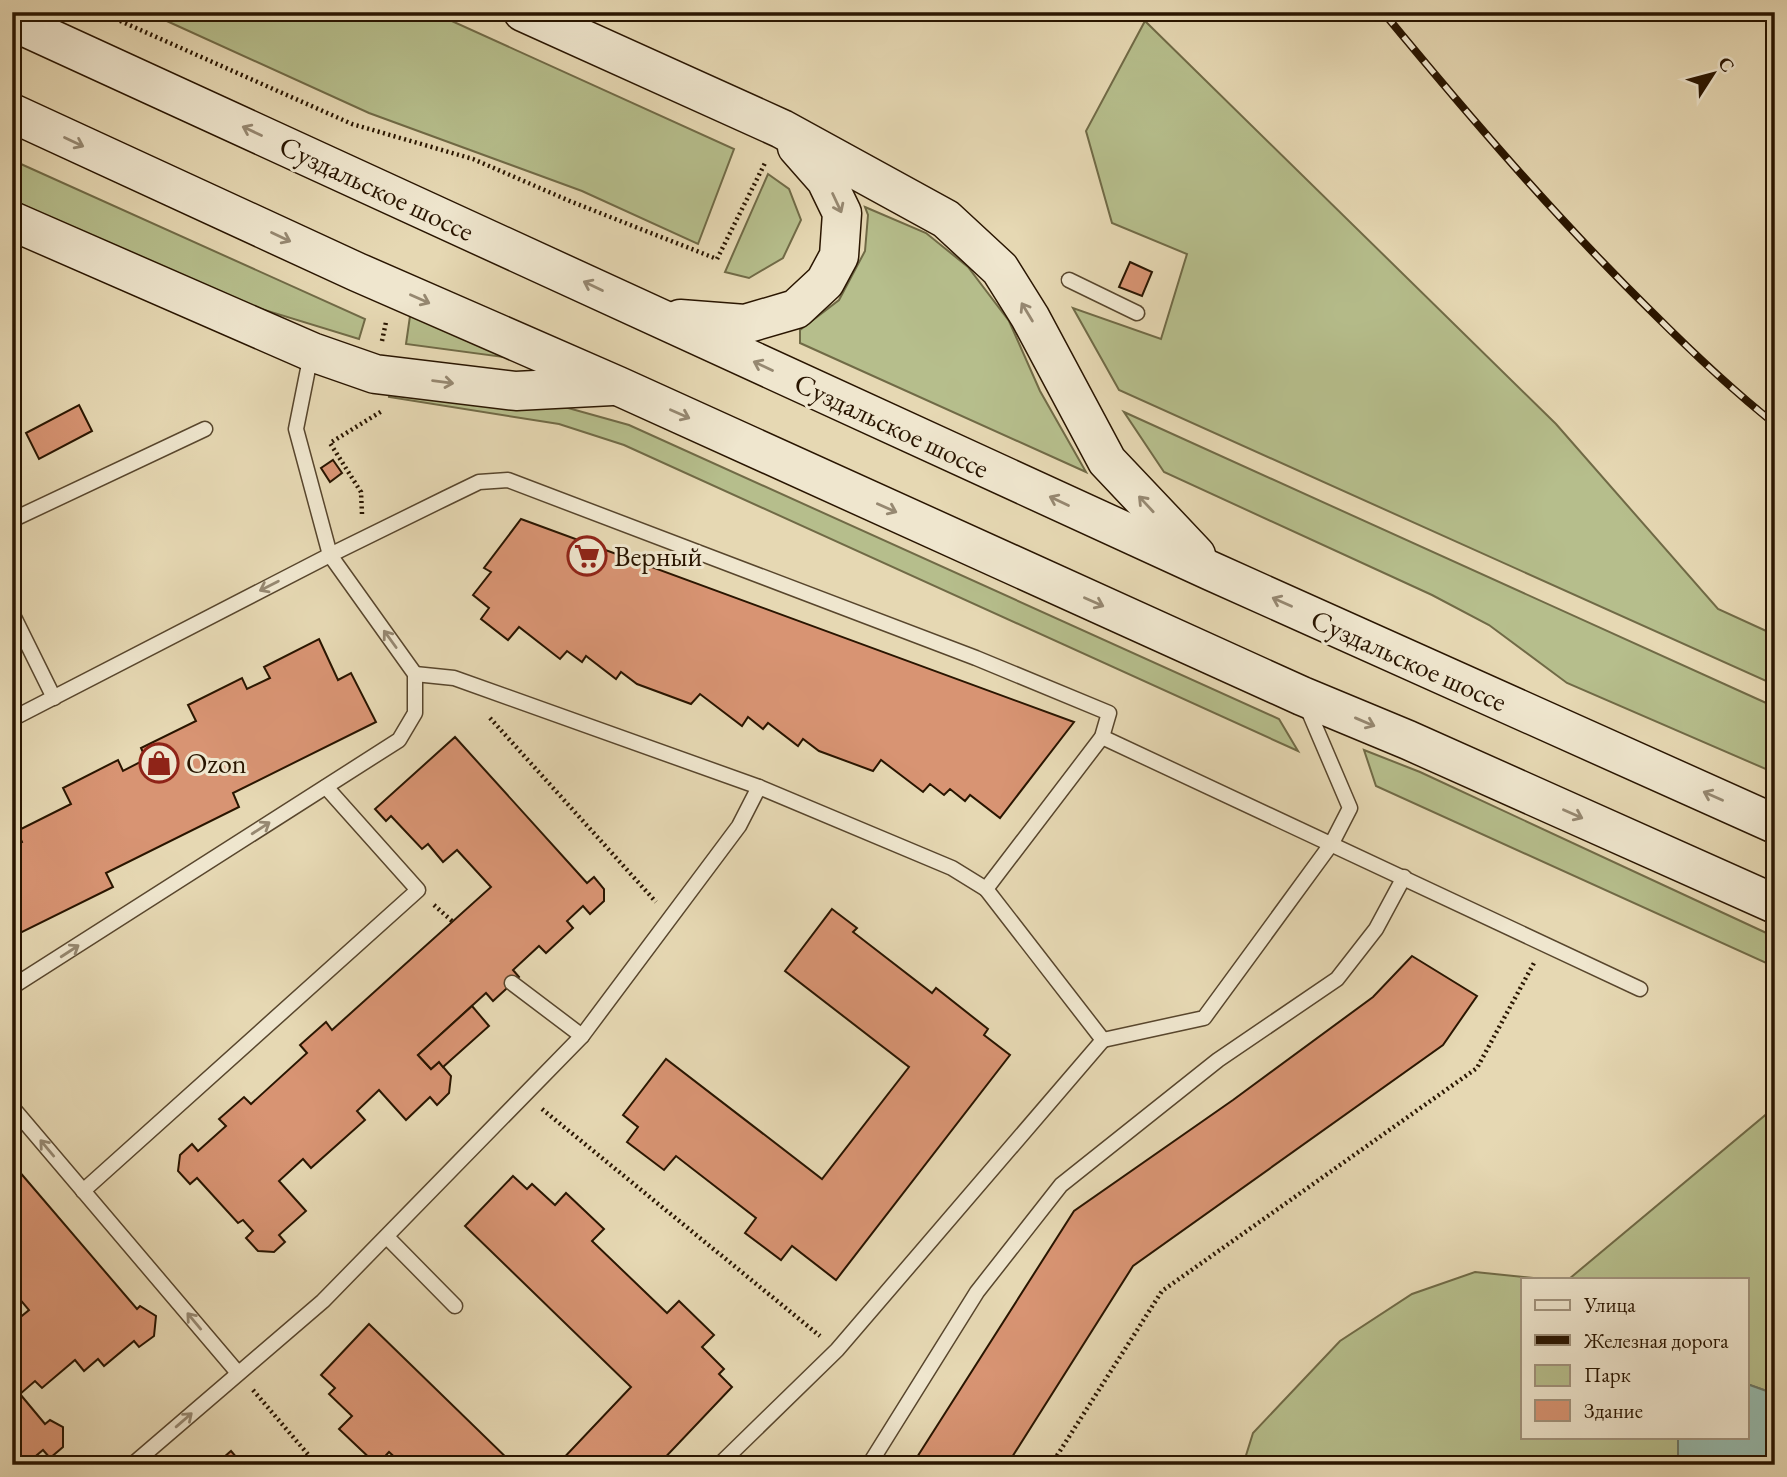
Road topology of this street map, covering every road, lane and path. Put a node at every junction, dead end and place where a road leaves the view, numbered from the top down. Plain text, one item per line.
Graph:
1 (100, 12) edge
2 (523, 12) edge
3 (12, 21) edge
4 (12, 113) edge
5 (782, 129) junction
6 (12, 221) edge
7 (1069, 280) dead end
8 (1138, 313) dead end
9 (654, 316) junction
10 (387, 318) dead end
11 (312, 352) junction
12 (375, 374) junction
13 (618, 386) junction
14 (205, 429) dead end
15 (12, 520) edge
16 (362, 539) junction
17 (330, 555) junction
18 (1211, 570) junction
19 (12, 613) edge
20 (415, 674) junction
21 (454, 678) junction
22 (1303, 696) junction
23 (54, 698) junction
24 (12, 719) edge
25 (1102, 737) junction
26 (326, 787) junction
27 (759, 787) junction
28 (1775, 824) edge
29 (1332, 843) junction
30 (1404, 877) junction
31 (986, 889) junction
32 (1775, 904) edge
33 (670, 918) junction
34 (1544, 944) junction
35 (512, 983) dead end
36 (12, 987) edge
37 (1640, 989) dead end
38 (582, 1036) junction
39 (1103, 1040) junction
40 (525, 1096) junction
41 (12, 1107) edge
42 (83, 1191) junction
43 (387, 1237) junction
44 (455, 1306) dead end
45 (837, 1350) junction
46 (238, 1373) junction
47 (132, 1465) edge
48 (317, 1465) edge
49 (719, 1465) edge
50 (869, 1465) edge
51 (1052, 1465) edge

1 - 5 path
2 - 5 main road
9 -> 3 main road, Суздальское шоссе
4 -> 13 main road
5 -> 9 main road
18 -> 5 main road
6 - 11 main road
7 - 8 lane
18 -> 9 main road, Суздальское шоссе
10 - 12 path
11 - 12 main road
11 - 17 lane
12 -> 13 main road
12 - 16 path
13 -> 22 main road
14 - 15 lane
16 - 17 lane
16 - 25 lane
20 -> 17 lane
17 -> 23 lane
28 -> 18 main road, Суздальское шоссе
19 - 23 lane
20 - 21 lane
20 - 26 lane
21 - 27 lane
21 - 33 path
22 - 29 lane
22 -> 32 main road
23 - 24 lane
25 - 29 lane
25 - 31 lane
36 -> 26 lane
26 - 42 lane
27 - 31 lane
27 - 33 lane
29 - 30 lane
29 - 39 lane
30 - 34 lane
30 - 50 lane
31 - 39 lane
33 - 38 lane
34 - 37 lane
34 - 51 path
35 - 38 lane
38 - 40 lane
39 - 45 lane
40 - 43 lane
40 - 45 path
42 -> 41 lane
46 -> 42 lane
43 - 44 lane
43 - 46 lane
45 - 49 lane
47 -> 46 lane
46 - 48 path

